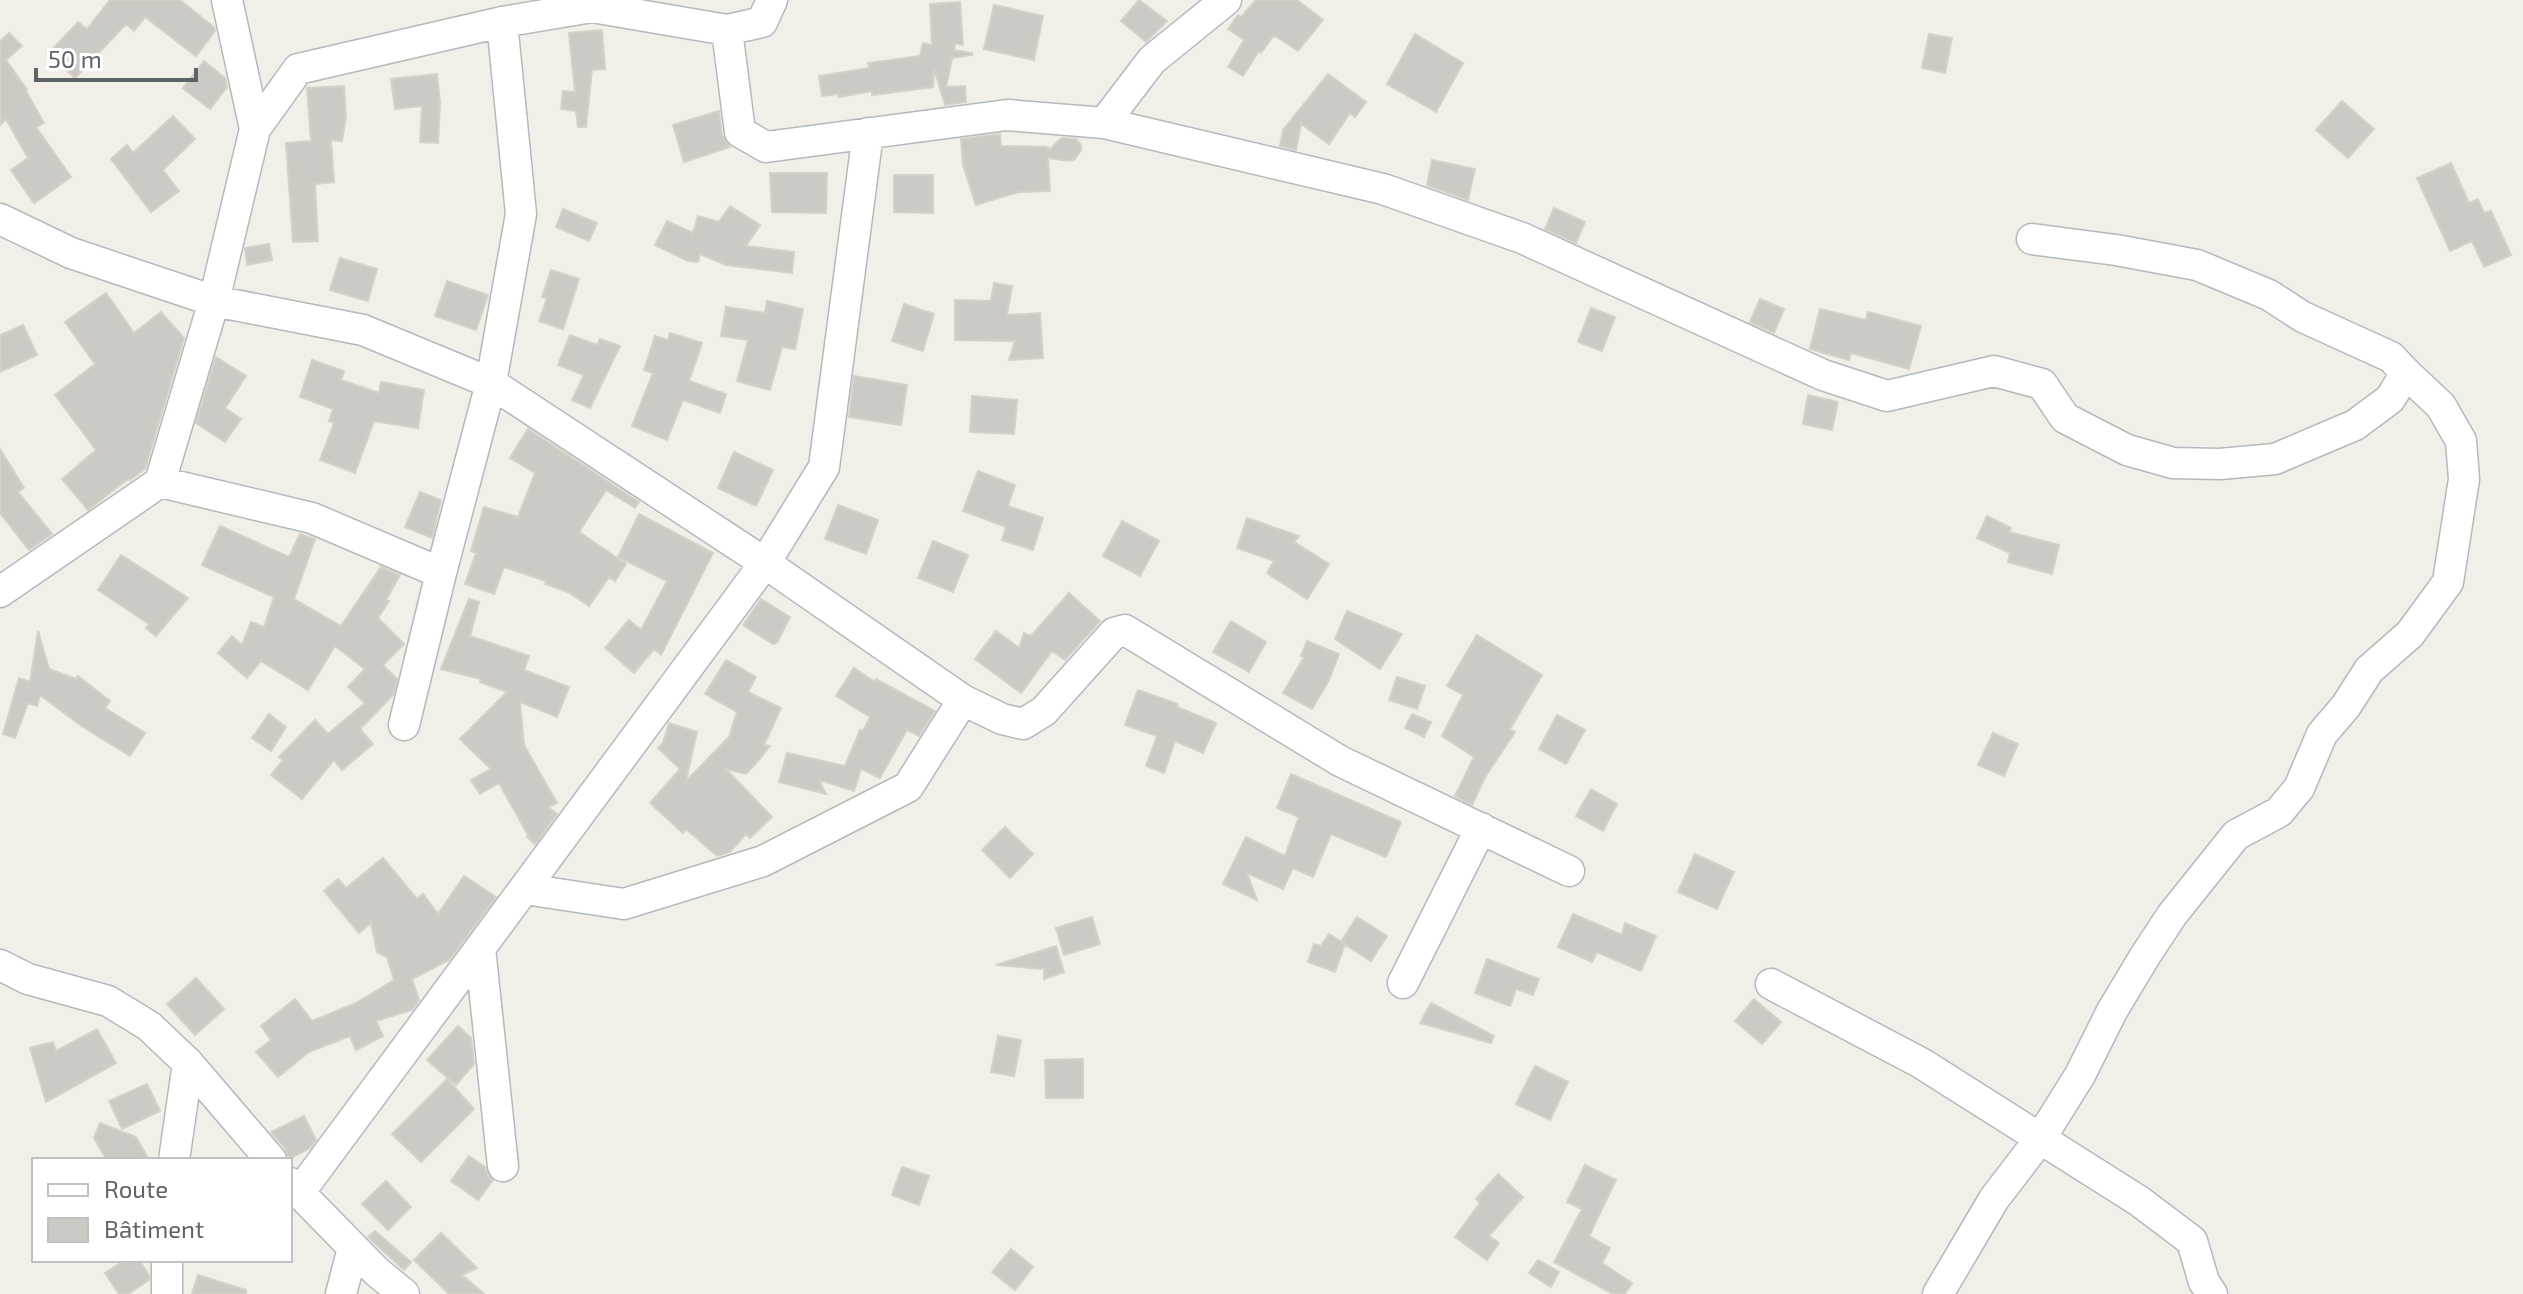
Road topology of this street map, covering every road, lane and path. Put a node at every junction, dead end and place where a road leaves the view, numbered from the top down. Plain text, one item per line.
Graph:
1 (227, 0) edge
2 (772, 0) edge
3 (1226, 0) edge
4 (502, 22) junction
5 (727, 30) junction
6 (1104, 123) junction
7 (255, 129) junction
8 (868, 133) junction
9 (0, 219) edge
10 (2032, 239) dead end
11 (214, 301) junction
12 (2406, 373) junction
13 (491, 383) junction
14 (160, 482) junction
15 (765, 563) junction
16 (441, 573) junction
17 (0, 592) edge
18 (963, 700) junction
19 (404, 725) dead end
20 (1481, 828) junction
21 (1569, 871) dead end
22 (525, 889) junction
23 (480, 948) junction
24 (0, 965) edge
25 (1403, 983) dead end
26 (1771, 984) dead end
27 (188, 1063) junction
28 (2040, 1139) junction
29 (174, 1158) edge
30 (269, 1158) edge
31 (503, 1166) dead end
32 (294, 1188) edge
33 (353, 1248) junction
34 (167, 1262) edge
35 (167, 1294) edge
36 (341, 1294) edge
37 (404, 1294) edge
38 (1938, 1294) edge
39 (2212, 1294) edge

1 - 7 street
2 - 5 street
3 - 6 street
4 - 5 street
4 - 7 street
4 - 13 street
5 - 8 street
6 - 8 street
6 - 12 street
7 - 11 street
8 - 15 street
9 - 11 street
10 - 12 street
11 - 13 street
11 - 14 street
12 - 28 street
13 - 15 street
13 - 16 street
14 - 16 street
14 - 17 street
15 - 18 street
15 - 22 street
16 - 19 street
18 - 20 street
18 - 22 street
20 - 21 street
20 - 25 street
22 - 23 street
23 - 31 street
23 - 32 street
24 - 27 street
26 - 28 street
27 - 29 street
27 - 30 street
28 - 38 street
28 - 39 street
32 - 33 street
33 - 36 street
33 - 37 street
34 - 35 street

